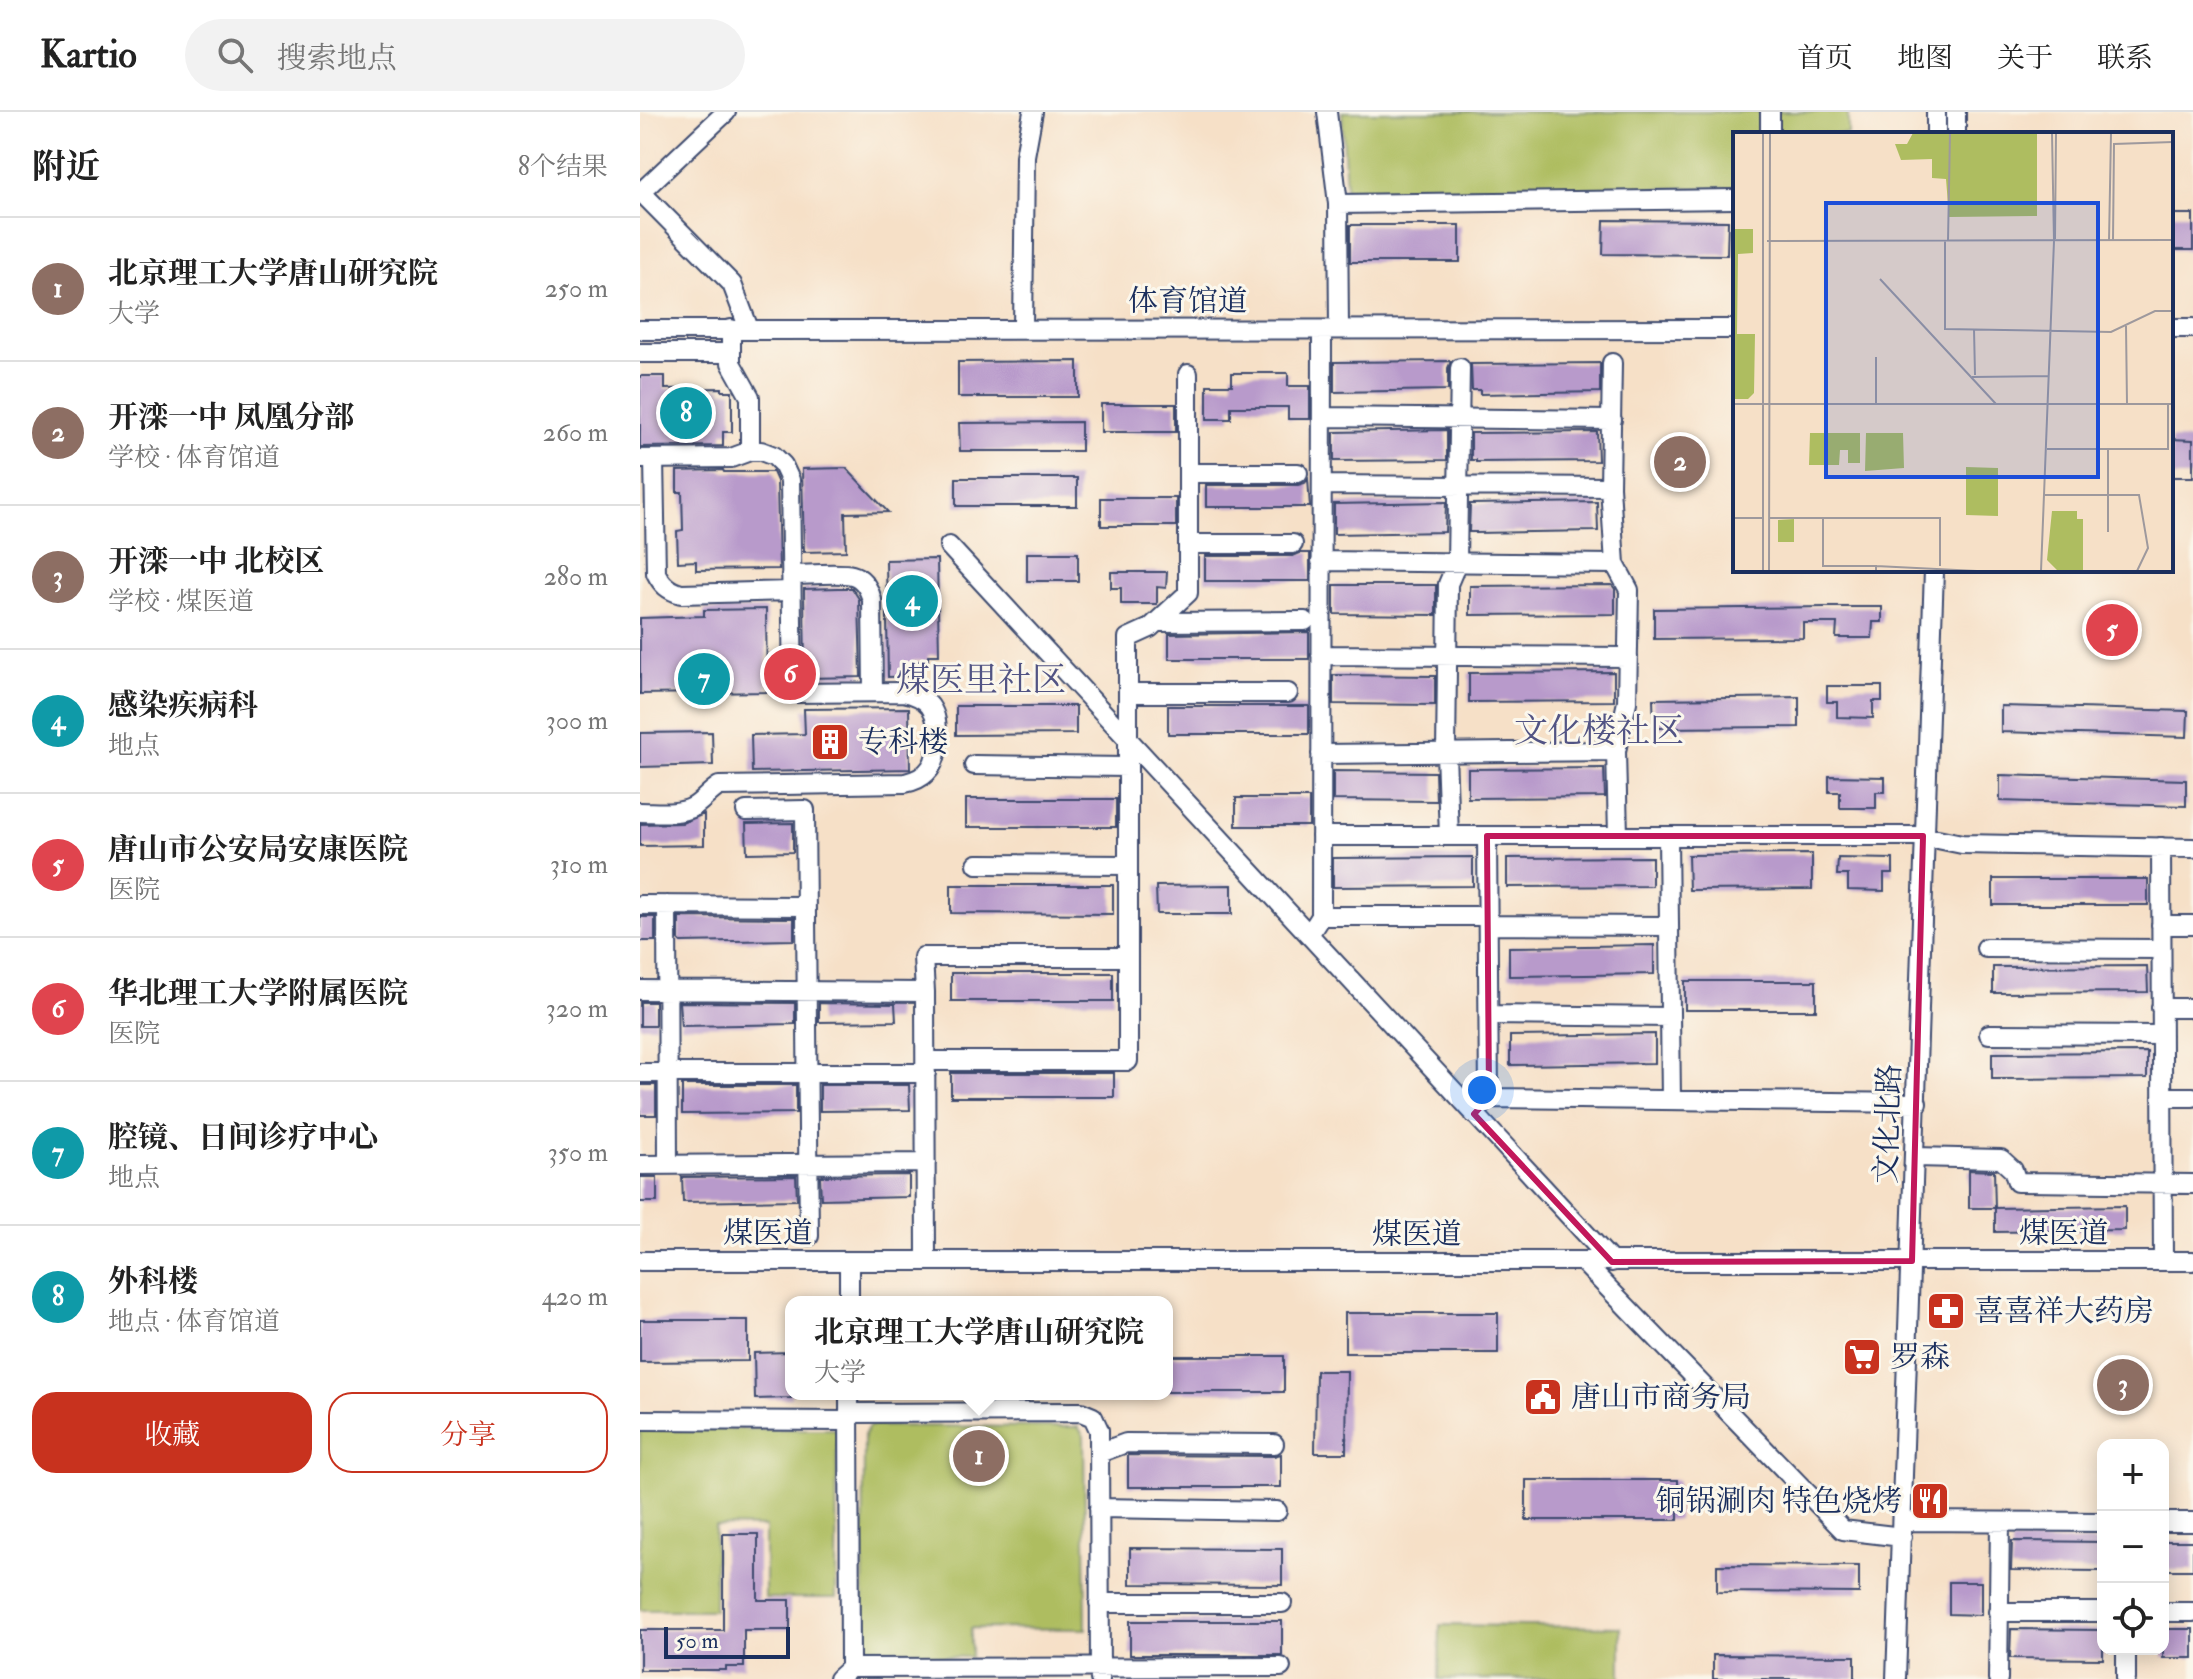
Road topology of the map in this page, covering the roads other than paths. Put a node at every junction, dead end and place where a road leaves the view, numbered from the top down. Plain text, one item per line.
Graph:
1 (726, 112) edge
2 (1033, 112) edge
3 (1327, 112) edge
4 (641, 191) edge
5 (1733, 199) edge
6 (1338, 204) junction
7 (740, 329) junction
8 (1023, 329) junction
9 (1733, 329) edge
10 (640, 330) edge
11 (1331, 330) junction
12 (640, 353) edge
13 (731, 353) junction
14 (1612, 363) dead end
15 (1460, 368) dead end
16 (1188, 374) dead end
17 (1322, 417) junction
18 (1459, 418) junction
19 (1612, 420) junction
20 (750, 451) junction
21 (647, 459) edge
22 (1188, 473) junction
23 (1298, 473) dead end
24 (1322, 485) junction
25 (1459, 486) junction
26 (1610, 487) junction
27 (1188, 544) junction
28 (1293, 544) dead end
29 (949, 546) dead end
30 (1321, 561) junction
31 (1457, 563) junction
32 (1615, 564) junction
33 (1934, 572) edge
34 (791, 583) junction
35 (1305, 621) dead end
36 (1157, 622) junction
37 (1321, 655) junction
38 (1447, 656) junction
39 (1628, 657) junction
40 (873, 692) junction
41 (1128, 693) junction
42 (1288, 693) dead end
43 (1128, 739) junction
44 (1616, 751) junction
45 (1446, 753) junction
46 (1321, 754) junction
47 (974, 765) dead end
48 (1128, 767) junction
49 (746, 811) dead end
50 (640, 812) edge
51 (1321, 836) junction
52 (1449, 836) junction
53 (1487, 836) junction
54 (1618, 836) junction
55 (1668, 836) junction
56 (1923, 836) junction
57 (2161, 847) junction
58 (2193, 848) edge
59 (977, 864) dead end
60 (1128, 865) junction
61 (640, 905) edge
62 (667, 905) junction
63 (805, 906) junction
64 (1321, 916) junction
65 (1488, 921) junction
66 (2161, 925) junction
67 (2193, 925) edge
68 (1668, 926) junction
69 (1309, 935) junction
70 (1986, 948) dead end
71 (2161, 949) junction
72 (1128, 957) junction
73 (640, 990) edge
74 (667, 990) junction
75 (806, 991) junction
76 (925, 992) junction
77 (2161, 1008) junction
78 (2193, 1008) edge
79 (1489, 1015) junction
80 (1670, 1017) junction
81 (1989, 1034) dead end
82 (2162, 1035) junction
83 (926, 1067) junction
84 (640, 1073) edge
85 (667, 1073) junction
86 (807, 1073) junction
87 (2162, 1097) junction
88 (2193, 1097) edge
89 (1489, 1098) junction
90 (1671, 1100) junction
91 (1917, 1103) junction
92 (1474, 1114) junction
93 (1915, 1157) junction
94 (926, 1163) junction
95 (808, 1164) junction
96 (640, 1165) edge
97 (668, 1165) junction
98 (2163, 1184) junction
99 (2193, 1184) edge
100 (809, 1236) dead end
101 (640, 1261) edge
102 (849, 1261) junction
103 (926, 1261) junction
104 (1912, 1261) junction
105 (2163, 1261) junction
106 (2193, 1261) edge
107 (1583, 1262) junction
108 (1612, 1262) junction
109 (849, 1296) edge
110 (849, 1400) edge
111 (849, 1417) junction
112 (640, 1420) edge
113 (1274, 1444) dead end
114 (1099, 1453) junction
115 (1099, 1508) junction
116 (1277, 1511) dead end
117 (2000, 1522) junction
118 (2097, 1522) edge
119 (2169, 1522) edge
120 (2193, 1522) edge
121 (1902, 1529) junction
122 (1099, 1603) junction
123 (1282, 1603) dead end
124 (1998, 1612) junction
125 (2097, 1612) edge
126 (2169, 1612) edge
127 (2193, 1612) edge
128 (2126, 1655) edge
129 (1281, 1667) dead end
130 (844, 1673) edge
131 (970, 1674) edge
132 (1100, 1674) edge
133 (1896, 1679) edge
134 (1998, 1679) edge
135 (2126, 1679) edge

1 - 4 street
2 - 8 street
3 - 6 street
4 - 7 street
5 - 6 street
6 - 11 street
7 - 8 street, 体育馆道
7 - 10 street, 体育馆道
7 - 13 street
8 - 11 street, 体育馆道
9 - 11 street, 体育馆道
11 - 17 street
12 - 13 street
13 - 20 street
14 - 19 street
15 - 18 street
16 - 22 street
17 - 18 street
17 - 24 street
18 - 19 street
18 - 25 street
19 - 26 street
20 - 21 street
20 - 34 street
21 - 34 street
22 - 23 street
22 - 27 street
24 - 25 street
24 - 30 street
25 - 26 street
25 - 31 street
26 - 32 street
27 - 28 street
27 - 36 street
29 - 43 street
30 - 31 street
30 - 37 street
31 - 32 street
31 - 38 street
32 - 39 street
33 - 56 street, 文化北路
34 - 40 street
34 - 40 street
35 - 36 street
36 - 41 street
37 - 38 street
37 - 46 street
38 - 39 street
38 - 45 street
39 - 44 street
40 - 50 street
41 - 42 street
41 - 43 street
43 - 48 street
43 - 69 street
44 - 45 street
44 - 54 street
45 - 46 street
45 - 52 street
46 - 51 street
47 - 48 street
48 - 60 street
49 - 63 street
51 - 52 street
51 - 64 street
52 - 53 street
53 - 54 street
53 - 65 street
54 - 55 street
55 - 56 street
55 - 68 street
56 - 57 street
56 - 91 street, 文化北路
57 - 58 street
57 - 66 street
59 - 60 street
60 - 72 street
61 - 62 street
62 - 63 street
62 - 74 street
63 - 75 street
64 - 65 street
64 - 69 street
65 - 68 street
65 - 79 street
66 - 67 street
66 - 71 street
68 - 80 street
69 - 92 street
70 - 71 street
71 - 77 street
72 - 76 street
72 - 83 street
73 - 74 street
74 - 75 street
74 - 85 street
75 - 76 street
75 - 86 street
76 - 83 street
77 - 78 street
77 - 82 street
79 - 80 street
79 - 89 street
80 - 90 street
81 - 82 street
82 - 87 street
83 - 86 street
83 - 94 street
84 - 85 street
85 - 86 street
85 - 97 street
86 - 95 street
87 - 88 street
87 - 98 street
89 - 90 street
89 - 92 street
90 - 91 street
91 - 93 street, 文化北路
92 - 108 street
93 - 98 street
93 - 104 street, 文化北路
94 - 95 street
94 - 103 street
95 - 97 street
95 - 100 street
96 - 97 street
98 - 99 street
98 - 105 street
101 - 102 street, 煤医道
102 - 103 street, 煤医道
102 - 109 street
103 - 107 street, 煤医道
104 - 105 street, 煤医道
104 - 108 street, 煤医道
104 - 121 street, 文化北路
105 - 106 street, 煤医道
107 - 108 street, 煤医道
107 - 121 street
110 - 111 street
111 - 112 street
111 - 114 street
111 - 130 street
113 - 114 street
114 - 115 street
115 - 116 street
115 - 122 street
117 - 118 street
117 - 121 street
117 - 124 street
119 - 120 street
121 - 133 street, 文化北路
122 - 123 street
122 - 132 street
124 - 125 street
124 - 134 street
126 - 127 street
128 - 135 street
129 - 132 street
130 - 131 street
131 - 132 street

